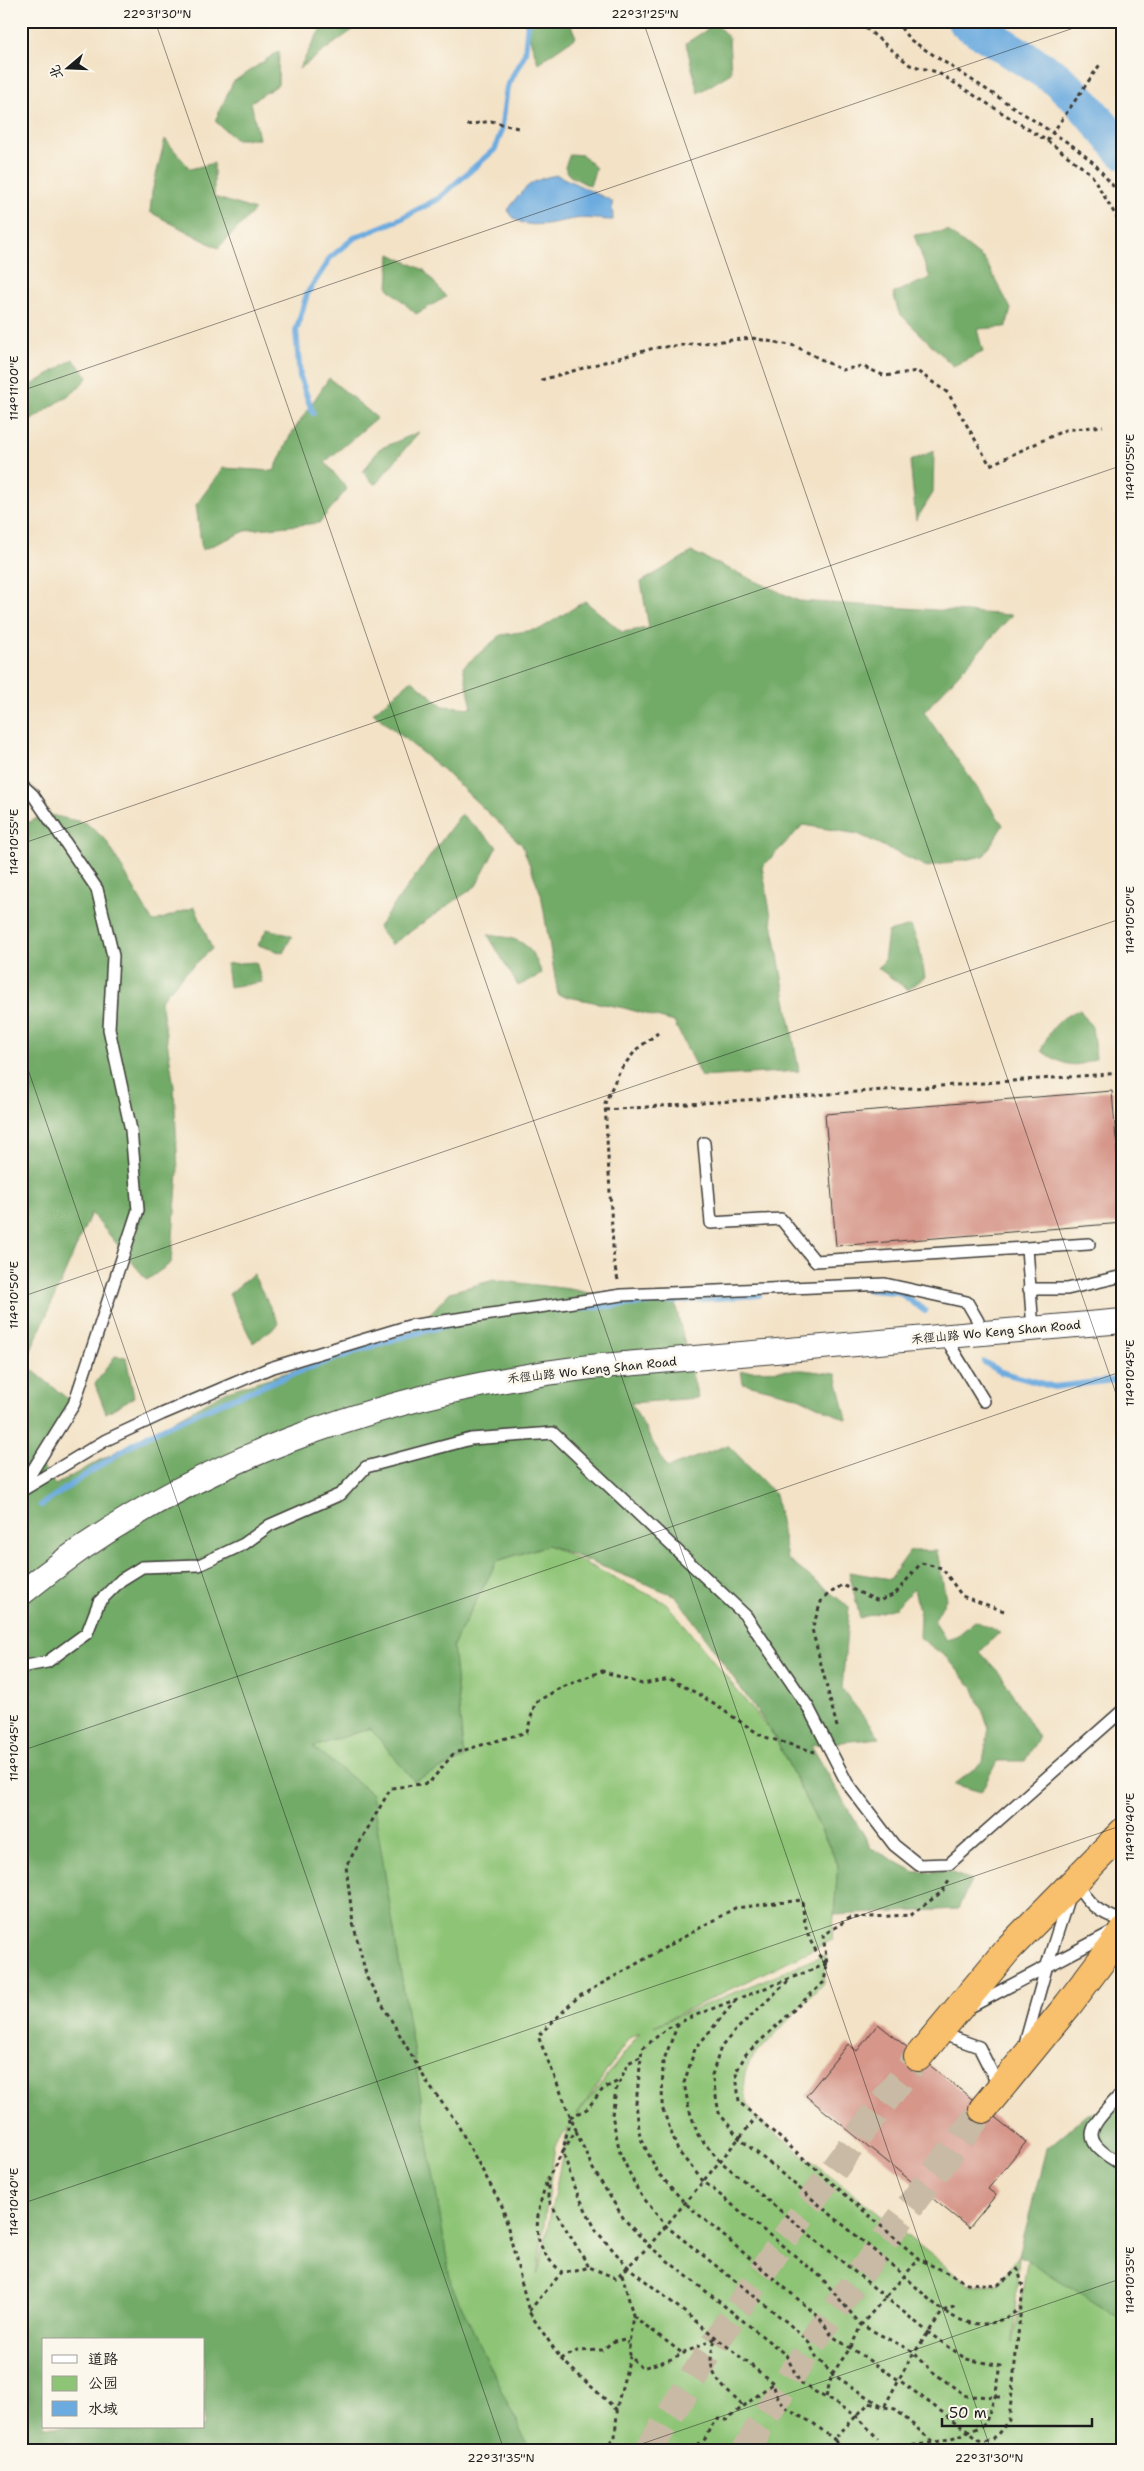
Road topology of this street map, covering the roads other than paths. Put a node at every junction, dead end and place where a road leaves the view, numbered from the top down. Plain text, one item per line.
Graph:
1 (21, 784) edge
2 (704, 1143) dead end
3 (1089, 1244) dead end
4 (1027, 1248) junction
5 (1123, 1276) edge
6 (1029, 1289) junction
7 (1123, 1321) edge
8 (1033, 1329) junction
9 (980, 1334) junction
10 (945, 1337) junction
11 (984, 1401) dead end
12 (21, 1490) edge
13 (21, 1594) edge
14 (21, 1668) edge
15 (1123, 1710) edge
16 (1123, 1823) edge
17 (1123, 1832) edge
18 (1077, 1877) junction
19 (1123, 1921) edge
20 (1123, 1926) edge
21 (1123, 1932) edge
22 (1046, 1965) junction
23 (944, 2025) junction
24 (918, 2057) tunnel mouth
25 (1019, 2065) junction
26 (1123, 2090) edge
27 (991, 2099) joint
28 (1123, 2165) edge

1 - 12 lane
2 - 4 lane
3 - 4 lane
4 - 6 lane
5 - 6 lane
6 - 8 lane
7 - 8 street, 禾徑山路 Wo Keng Shan Road
8 - 9 street, 禾徑山路 Wo Keng Shan Road
9 - 10 street, 禾徑山路 Wo Keng Shan Road
9 - 12 lane
10 - 11 lane
10 - 13 street, 禾徑山路 Wo Keng Shan Road
14 - 15 lane
16 - 18 highway
17 - 18 highway
18 - 19 lane
18 - 22 lane
18 - 23 highway
20 - 22 lane
21 - 25 highway
22 - 23 lane
22 - 25 lane
23 - 24 highway
23 - 27 lane
25 - 27 highway
26 - 28 lane

